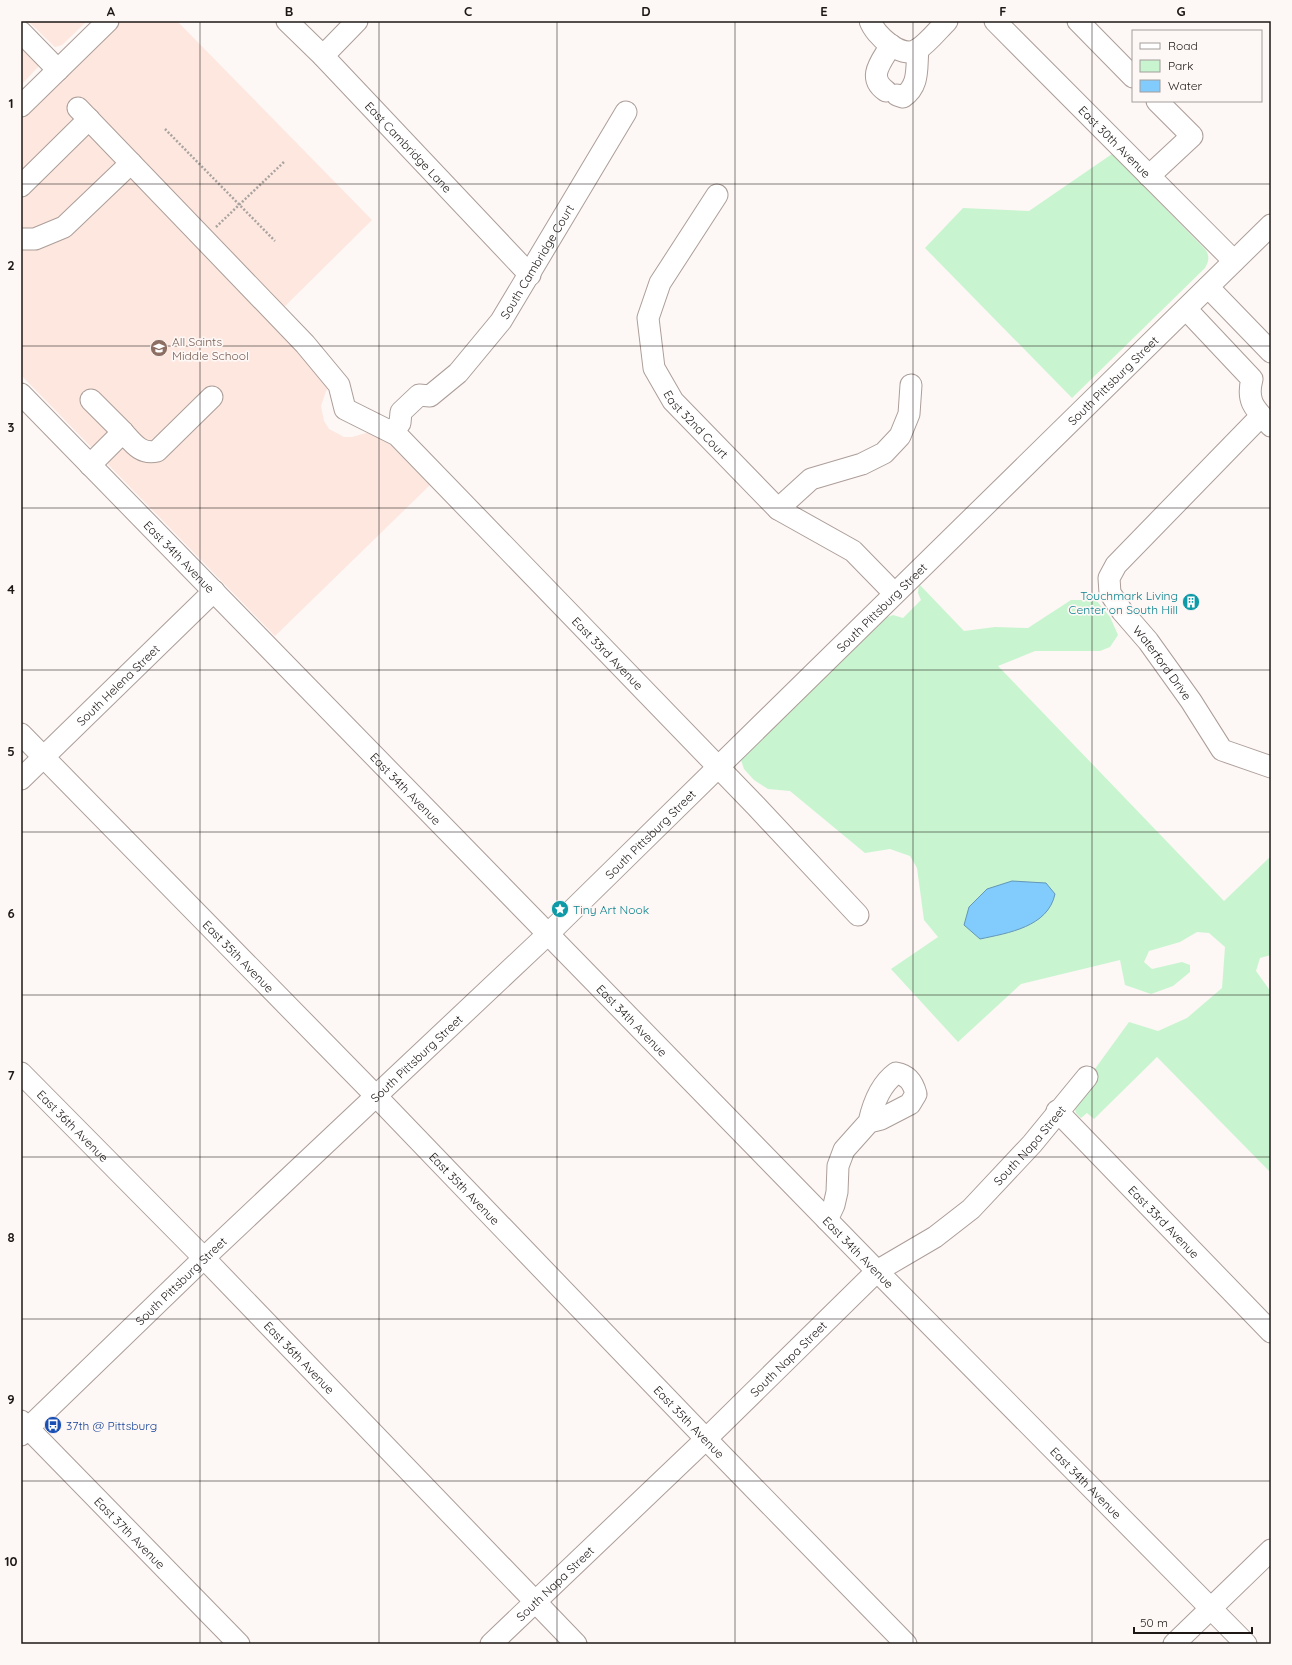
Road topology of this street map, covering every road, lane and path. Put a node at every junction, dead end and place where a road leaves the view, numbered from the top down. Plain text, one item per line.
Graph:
1 (108, 21) edge
2 (287, 21) edge
3 (357, 21) edge
4 (870, 21) edge
5 (947, 21) edge
6 (995, 21) edge
7 (1078, 21) edge
8 (21, 32) edge
9 (891, 45) junction
10 (918, 49) junction
11 (322, 56) junction
12 (58, 70) junction
13 (1132, 76) edge
14 (1158, 102) edge
15 (21, 106) edge
16 (626, 112) dead end
17 (164, 129) dead end
18 (285, 161) dead end
19 (131, 163) junction
20 (1149, 176) junction
21 (21, 186) edge
22 (717, 195) dead end
23 (239, 204) junction
24 (1271, 225) edge
25 (21, 239) edge
26 (204, 239) junction
27 (275, 241) dead end
28 (1234, 261) junction
29 (530, 275) junction
30 (1208, 287) junction
31 (1186, 309) junction
32 (1271, 352) edge
33 (1271, 361) edge
34 (1252, 379) junction
35 (911, 385) dead end
36 (21, 394) edge
37 (212, 396) dead end
38 (91, 400) dead end
39 (1266, 421) edge
40 (396, 427) junction
41 (123, 432) junction
42 (90, 465) junction
43 (778, 510) junction
44 (214, 591) junction
45 (894, 594) junction
46 (21, 734) edge
47 (43, 757) junction
48 (718, 766) junction
49 (1271, 767) edge
50 (21, 778) edge
51 (858, 914) dead end
52 (548, 934) junction
53 (21, 1073) edge
54 (1086, 1077) dead end
55 (376, 1096) junction
56 (1057, 1111) junction
57 (869, 1122) dead end
58 (827, 1220) junction
59 (204, 1258) junction
60 (877, 1271) junction
61 (1271, 1332) edge
62 (23, 1428) edge
63 (706, 1439) junction
64 (1271, 1550) edge
65 (535, 1601) junction
66 (1211, 1609) junction
67 (240, 1644) edge
68 (491, 1644) edge
69 (576, 1644) edge
70 (906, 1644) edge
71 (1174, 1644) edge
72 (1246, 1644) edge

1 - 12 street
2 - 11 street, East Cambridge Lane
3 - 11 street
4 - 9 street
5 - 10 street
6 - 20 street, East 30th Avenue
7 - 13 street
8 - 12 street
9 - 10 street
9 - 10 street
11 - 29 street, East Cambridge Lane
12 - 15 street
14 - 20 street
16 - 29 street, South Cambridge Court
17 - 23 path
18 - 23 path
19 - 21 street
19 - 25 street
19 - 26 street
20 - 28 street, East 30th Avenue
22 - 43 street, East 32nd Court
23 - 26 path
23 - 27 path
24 - 28 street, South Pittsburg Street
26 - 40 street, East 33rd Avenue
28 - 30 street, South Pittsburg Street
29 - 40 street, South Cambridge Court
30 - 31 street, South Pittsburg Street
30 - 32 street
31 - 34 street
31 - 45 street, South Pittsburg Street
33 - 34 street
34 - 39 street, Waterford Drive
35 - 43 street
36 - 42 street, East 34th Avenue
37 - 41 street
38 - 41 street
39 - 49 street, Waterford Drive
40 - 48 street, East 33rd Avenue
41 - 42 street
42 - 44 street, East 34th Avenue
43 - 45 street, East 32nd Court
44 - 47 street, South Helena Street
44 - 52 street, East 34th Avenue
45 - 48 street, South Pittsburg Street
46 - 47 street, East 35th Avenue
47 - 50 street, South Helena Street
47 - 55 street, East 35th Avenue
48 - 51 street, East 33rd Avenue
48 - 52 street, South Pittsburg Street
52 - 55 street, South Pittsburg Street
52 - 58 street, East 34th Avenue
53 - 59 street, East 36th Avenue
54 - 56 street, South Napa Street
55 - 59 street, South Pittsburg Street
55 - 63 street, East 35th Avenue
56 - 60 street, South Napa Street
56 - 61 street, East 33rd Avenue
57 - 58 street
58 - 60 street, East 34th Avenue
59 - 62 street, South Pittsburg Street
59 - 65 street, East 36th Avenue
60 - 63 street, South Napa Street
60 - 66 street, East 34th Avenue
62 - 67 street, East 37th Avenue
63 - 65 street, South Napa Street
63 - 70 street, East 35th Avenue
64 - 66 street
65 - 68 street, South Napa Street
65 - 69 street, East 36th Avenue
66 - 71 street
66 - 72 street, East 34th Avenue

